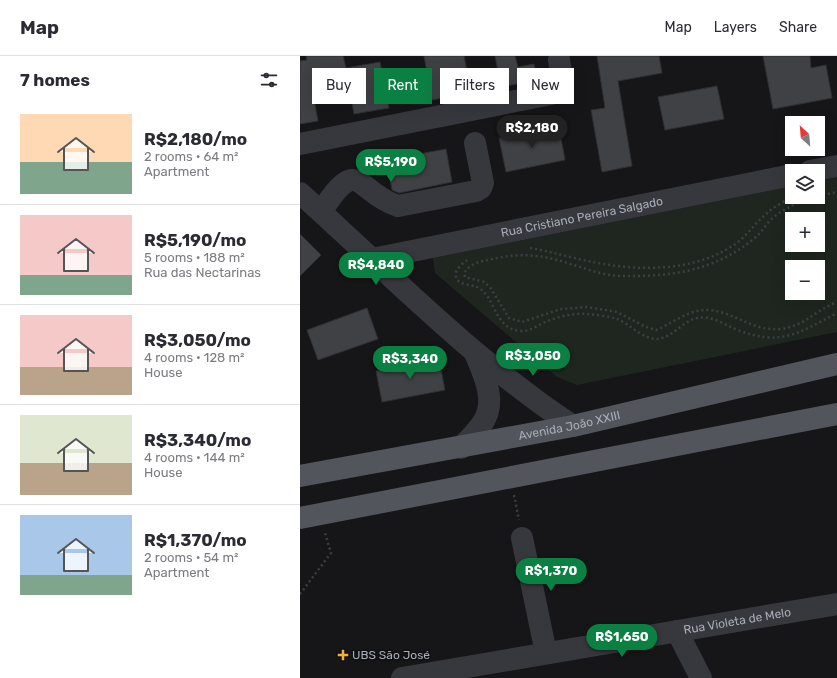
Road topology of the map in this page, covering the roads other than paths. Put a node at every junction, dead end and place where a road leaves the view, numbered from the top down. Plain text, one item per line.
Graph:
1 (559, 60) dead end
2 (475, 143) dead end
3 (300, 144) edge
4 (837, 166) edge
5 (825, 168) edge
6 (785, 176) edge
7 (300, 193) edge
8 (321, 212) junction
9 (372, 259) junction
10 (475, 353) junction
11 (837, 364) edge
12 (837, 414) edge
13 (572, 426) junction
14 (461, 448) junction
15 (300, 476) edge
16 (310, 516) edge
17 (522, 538) road end
18 (837, 604) edge
19 (677, 631) junction
20 (546, 653) junction
21 (487, 671) edge
22 (402, 678) edge
23 (701, 678) edge

1 - 3 street
2 - 8 street
4 - 5 street
6 - 9 street, Rua Cristiano Pereira Salgado
7 - 8 street
8 - 9 street
9 - 10 street
10 - 13 street
10 - 14 street
11 - 13 main road, Avenida João XXIII
12 - 16 main road
13 - 14 main road, Avenida João XXIII
14 - 15 main road, Avenida João XXIII
17 - 20 street
18 - 19 street, Rua Violeta de Melo
19 - 20 street, Rua Violeta de Melo
19 - 23 street
20 - 21 street, Rua Violeta de Melo
21 - 22 street, Rua Violeta de Melo

